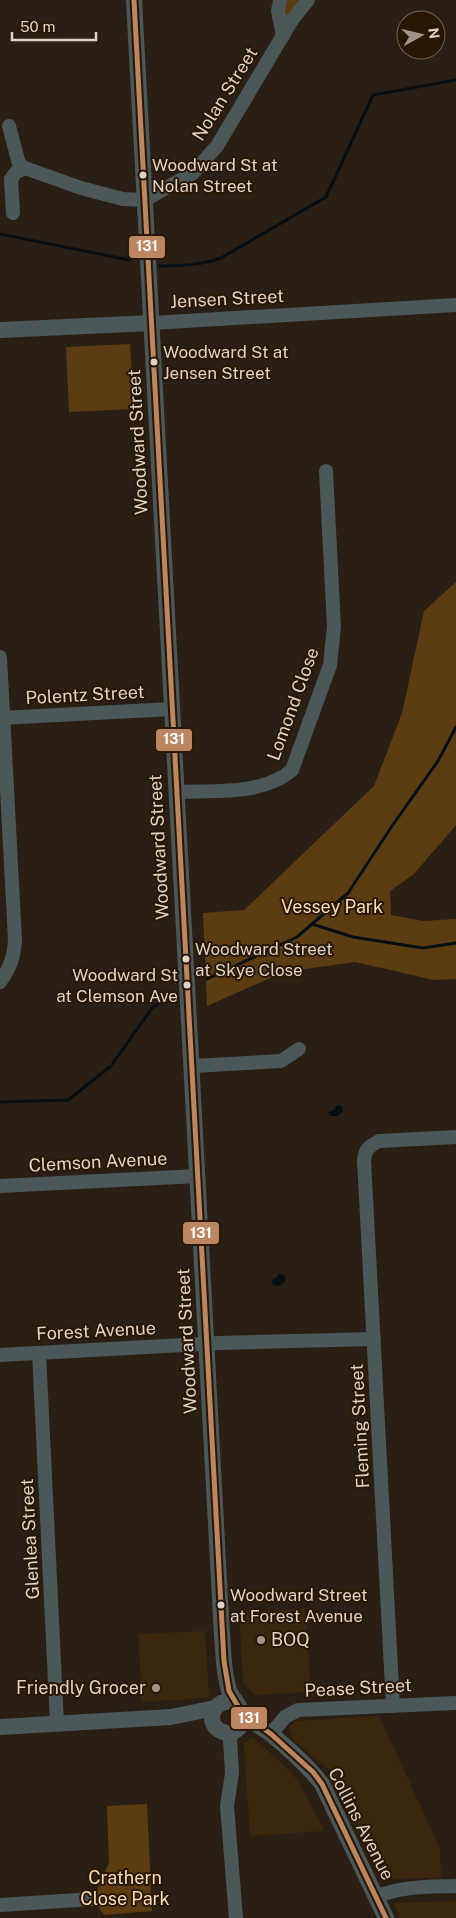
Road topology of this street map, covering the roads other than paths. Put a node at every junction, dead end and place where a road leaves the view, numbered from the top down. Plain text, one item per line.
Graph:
1 (134, 0) edge
2 (280, 0) edge
3 (308, 0) edge
4 (283, 36) junction
5 (9, 126) dead end
6 (26, 168) junction
7 (145, 200) junction
8 (12, 213) dead end
9 (456, 305) edge
10 (152, 323) junction
11 (0, 330) edge
12 (326, 471) dead end
13 (0, 657) edge
14 (172, 709) junction
15 (2, 718) edge
16 (176, 792) junction
17 (0, 982) edge
18 (299, 1049) dead end
19 (193, 1066) junction
20 (456, 1136) edge
21 (198, 1176) junction
22 (0, 1186) edge
23 (374, 1339) junction
24 (207, 1344) junction
25 (39, 1353) junction
26 (0, 1355) edge
27 (224, 1661) junction
28 (456, 1703) edge
29 (393, 1706) junction
30 (216, 1707) junction
31 (240, 1708) junction
32 (170, 1717) junction
33 (57, 1723) junction
34 (214, 1725) junction
35 (0, 1726) edge
36 (234, 1732) junction
37 (271, 1734) junction
38 (456, 1886) edge
39 (376, 1896) junction
40 (93, 1899) dead end
41 (0, 1904) edge
42 (236, 1918) edge
43 (386, 1918) edge

1 - 7 street, Woodward Street
2 - 4 street
3 - 4 street, Nolan Street
4 - 7 street, Nolan Street
5 - 6 street
6 - 7 street
6 - 8 street
7 - 10 street, Woodward Street
9 - 10 street, Jensen Street
10 - 11 street, Jensen Street
10 - 14 street, Woodward Street
12 - 16 street, Lomond Close
13 - 15 street
14 - 15 street, Polentz Street
14 - 16 street, Woodward Street
15 - 17 street
16 - 19 street, Woodward Street
18 - 19 street
19 - 21 street, Woodward Street
20 - 23 street, Fleming Street
21 - 22 street, Clemson Avenue
21 - 24 street, Woodward Street
23 - 24 street, Forest Avenue
23 - 29 street, Fleming Street
24 - 25 street, Forest Avenue
24 - 27 street, Woodward Street
25 - 26 street, Forest Avenue
25 - 33 street, Glenlea Street
27 - 30 street, Woodward Street
27 - 31 street, Woodward Street
28 - 29 street, Pease Street
29 - 37 street, Pease Street
30 - 31 street
30 - 32 street
30 - 34 street
31 - 36 street
31 - 37 street, Collins Avenue
32 - 33 street
32 - 34 street
33 - 35 street
34 - 36 street
36 - 37 street
36 - 42 street
37 - 39 street, Collins Avenue
38 - 39 street
39 - 43 street, Collins Avenue
40 - 41 street

